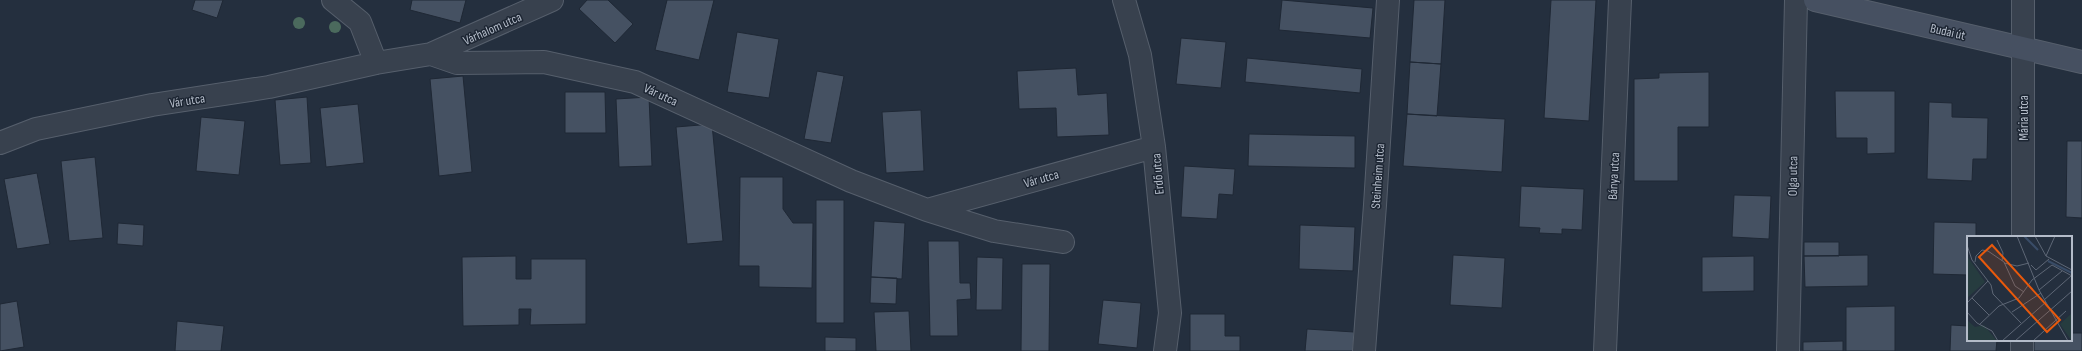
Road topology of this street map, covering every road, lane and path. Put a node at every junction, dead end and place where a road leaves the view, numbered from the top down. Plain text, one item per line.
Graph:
1 (333, 0) edge
2 (552, 0) edge
3 (1124, 0) edge
4 (1388, 0) edge
5 (1620, 0) edge
6 (1796, 0) edge
7 (1815, 0) edge
8 (2023, 0) edge
9 (2023, 49) junction
10 (432, 54) junction
11 (2082, 62) edge
12 (376, 63) junction
13 (0, 143) edge
14 (1154, 147) junction
15 (927, 210) junction
16 (2023, 236) edge
17 (1063, 242) dead end
18 (1164, 351) edge
19 (1364, 351) edge
20 (1605, 351) edge
21 (1788, 351) edge

1 - 12 street
2 - 10 street, Várhalom utca
3 - 14 street, Erdő utca
4 - 19 street, Steinheim utca
5 - 20 street, Bánya utca
6 - 21 street, Olga utca
7 - 9 street, Budai út
8 - 9 street, Mária utca
9 - 11 street, Budai út
9 - 16 street, Mária utca
10 - 12 street, Vár utca
10 - 15 street, Vár utca
12 - 13 street, Vár utca
14 - 15 street, Vár utca
14 - 18 street, Erdő utca
15 - 17 street, Vár utca

